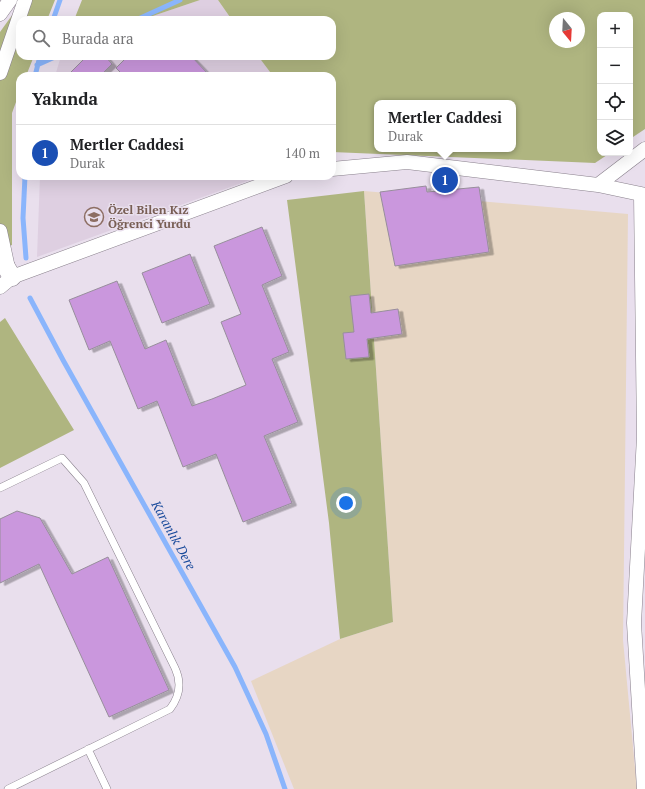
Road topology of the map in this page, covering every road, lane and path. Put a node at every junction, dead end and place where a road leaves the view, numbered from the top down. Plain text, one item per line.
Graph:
1 (10, 0) edge
2 (25, 0) edge
3 (0, 14) edge
4 (20, 16) edge
5 (16, 27) edge
6 (0, 74) edge
7 (645, 149) edge
8 (336, 169) edge
9 (275, 180) edge
10 (598, 185) junction
11 (643, 195) edge
12 (0, 231) edge
13 (0, 257) edge
14 (7, 279) edge
15 (644, 438) edge
16 (0, 488) edge
17 (639, 623) edge
18 (643, 745) edge
19 (88, 750) junction
20 (8, 789) edge
21 (107, 789) edge
22 (644, 789) edge

1 - 3 street
2 - 4 street
5 - 6 street
7 - 10 street
8 - 10 street
9 - 14 street
10 - 11 street
11 - 15 street
12 - 14 street
13 - 14 street
15 - 17 street
16 - 19 lane
17 - 18 street
18 - 22 street
19 - 20 lane
19 - 21 lane

